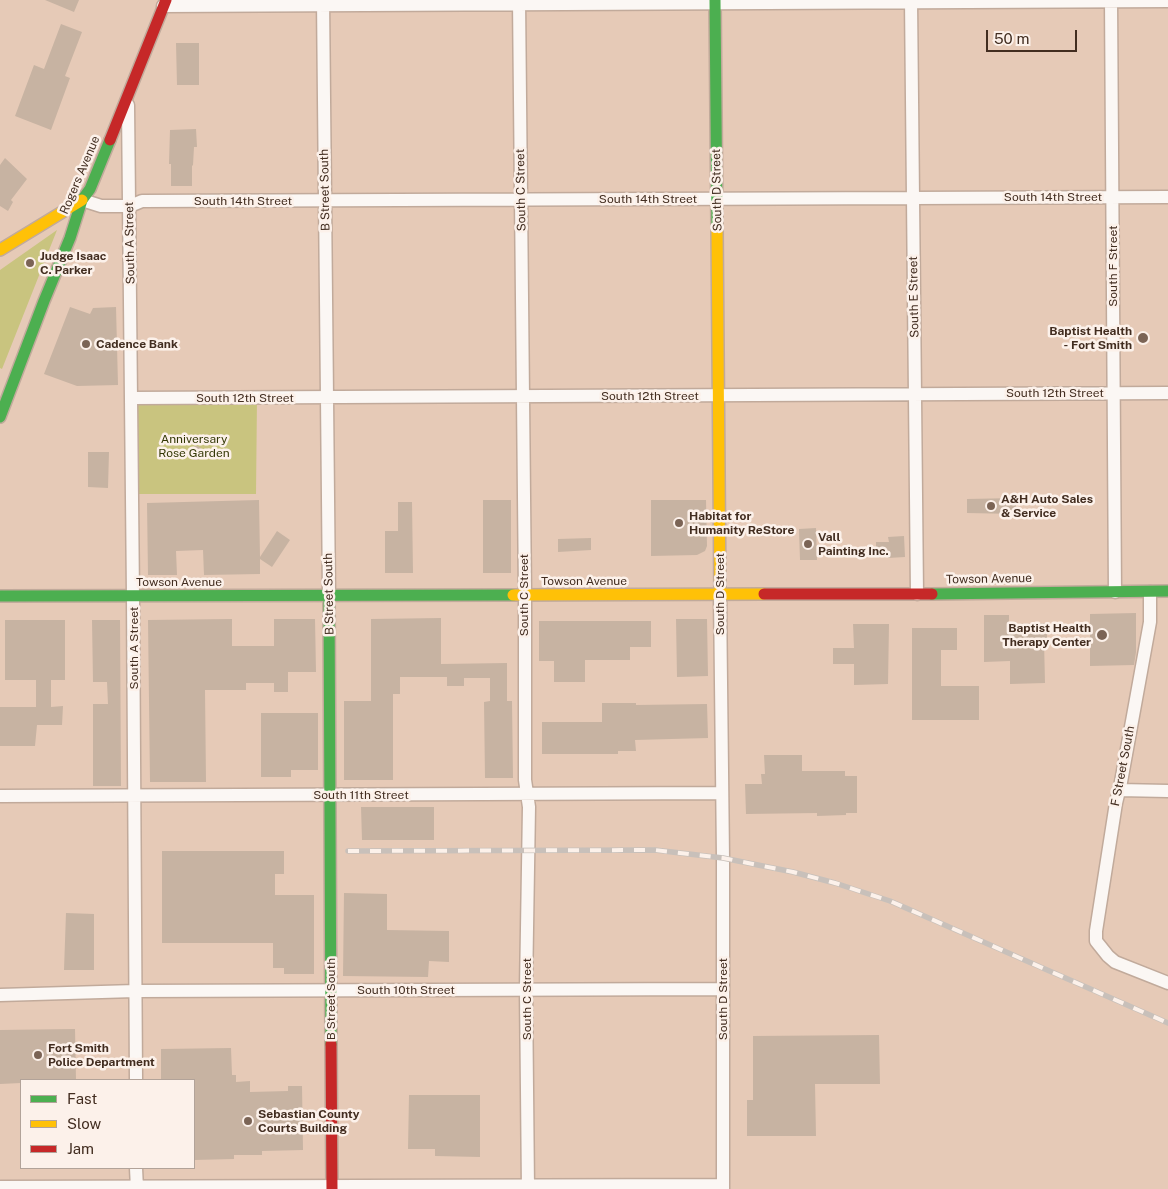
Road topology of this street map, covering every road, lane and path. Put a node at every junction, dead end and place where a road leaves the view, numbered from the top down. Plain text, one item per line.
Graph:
1 (911, 1) edge
2 (1111, 1) edge
3 (1168, 1) edge
4 (519, 2) edge
5 (715, 2) edge
6 (165, 3) edge
7 (323, 3) edge
8 (128, 96) junction
9 (1113, 197) junction
10 (1168, 197) edge
11 (913, 198) junction
12 (718, 199) junction
13 (82, 200) junction
14 (325, 200) junction
15 (521, 200) junction
16 (130, 206) junction
17 (0, 250) edge
18 (1113, 393) junction
19 (1168, 393) edge
20 (915, 394) junction
21 (719, 395) junction
22 (523, 396) junction
23 (326, 397) junction
24 (132, 398) junction
25 (0, 417) edge
26 (1115, 592) junction
27 (1150, 592) junction
28 (1168, 592) edge
29 (525, 594) junction
30 (917, 594) junction
31 (720, 595) junction
32 (0, 596) edge
33 (133, 596) junction
34 (329, 596) junction
35 (1120, 790) junction
36 (1168, 790) edge
37 (722, 793) junction
38 (330, 794) junction
39 (527, 795) junction
40 (0, 796) edge
41 (134, 796) junction
42 (1168, 983) edge
43 (526, 989) junction
44 (723, 989) junction
45 (135, 991) junction
46 (331, 991) junction
47 (0, 994) edge
48 (136, 1079) edge
49 (136, 1169) edge
50 (0, 1187) edge
51 (332, 1187) edge
52 (528, 1187) edge
53 (724, 1187) edge
54 (136, 1188) edge

1 - 2 street
1 - 5 street
1 - 11 street, South E Street
2 - 3 street
2 - 9 street, South F Street
4 - 5 street
4 - 7 street
4 - 15 street, South C Street
5 - 12 main road, South D Street
6 - 7 street
6 - 8 main road, Rogers Avenue
7 - 14 street, B Street South
8 - 13 main road, Rogers Avenue
8 - 16 street, South A Street
9 - 10 street, South 14th Street
9 - 11 street, South 14th Street
9 - 18 street, South F Street
11 - 12 street, South 14th Street
11 - 20 street, South E Street
12 - 15 street, South 14th Street
12 - 21 main road, South D Street
13 - 16 street, South 14th Street
13 - 17 main road
13 - 25 main road, Rogers Avenue
14 - 15 street, South 14th Street
14 - 16 street, South 14th Street
14 - 23 street, B Street South
15 - 22 street, South C Street
16 - 24 street, South A Street
18 - 19 street, South 12th Street
18 - 20 street, South 12th Street
18 - 26 street, South F Street
20 - 21 street, South 12th Street
20 - 30 street, South E Street
21 - 22 street, South 12th Street
21 - 31 main road, South D Street
22 - 23 street, South 12th Street
22 - 29 street, South C Street
23 - 24 street, South 12th Street
23 - 34 street, B Street South
24 - 33 street, South A Street
26 - 27 main road, Towson Avenue
26 - 30 main road, Towson Avenue
27 - 28 main road, Towson Avenue
27 - 35 street, F Street South
29 - 31 main road, Towson Avenue
29 - 34 main road, Towson Avenue
29 - 39 street, South C Street
30 - 31 main road, Towson Avenue
31 - 37 street, South D Street
32 - 33 main road, Towson Avenue
33 - 34 main road, Towson Avenue
33 - 41 street, South A Street
34 - 38 main road, B Street South
35 - 36 street
35 - 42 street, F Street South
37 - 39 street, South 11th Street
37 - 44 street, South D Street
38 - 39 street, South 11th Street
38 - 41 street, South 11th Street
38 - 46 main road, B Street South
39 - 43 street, South C Street
40 - 41 street, South 11th Street
41 - 45 street, South A Street
43 - 44 street, South 10th Street
43 - 46 street, South 10th Street
43 - 52 street, South C Street
44 - 53 street, South D Street
45 - 46 street, South 10th Street
45 - 47 street, South 10th Street
45 - 48 street, South A Street
46 - 51 main road, B Street South
49 - 54 street
50 - 54 street
51 - 52 street
51 - 54 street
52 - 53 street

